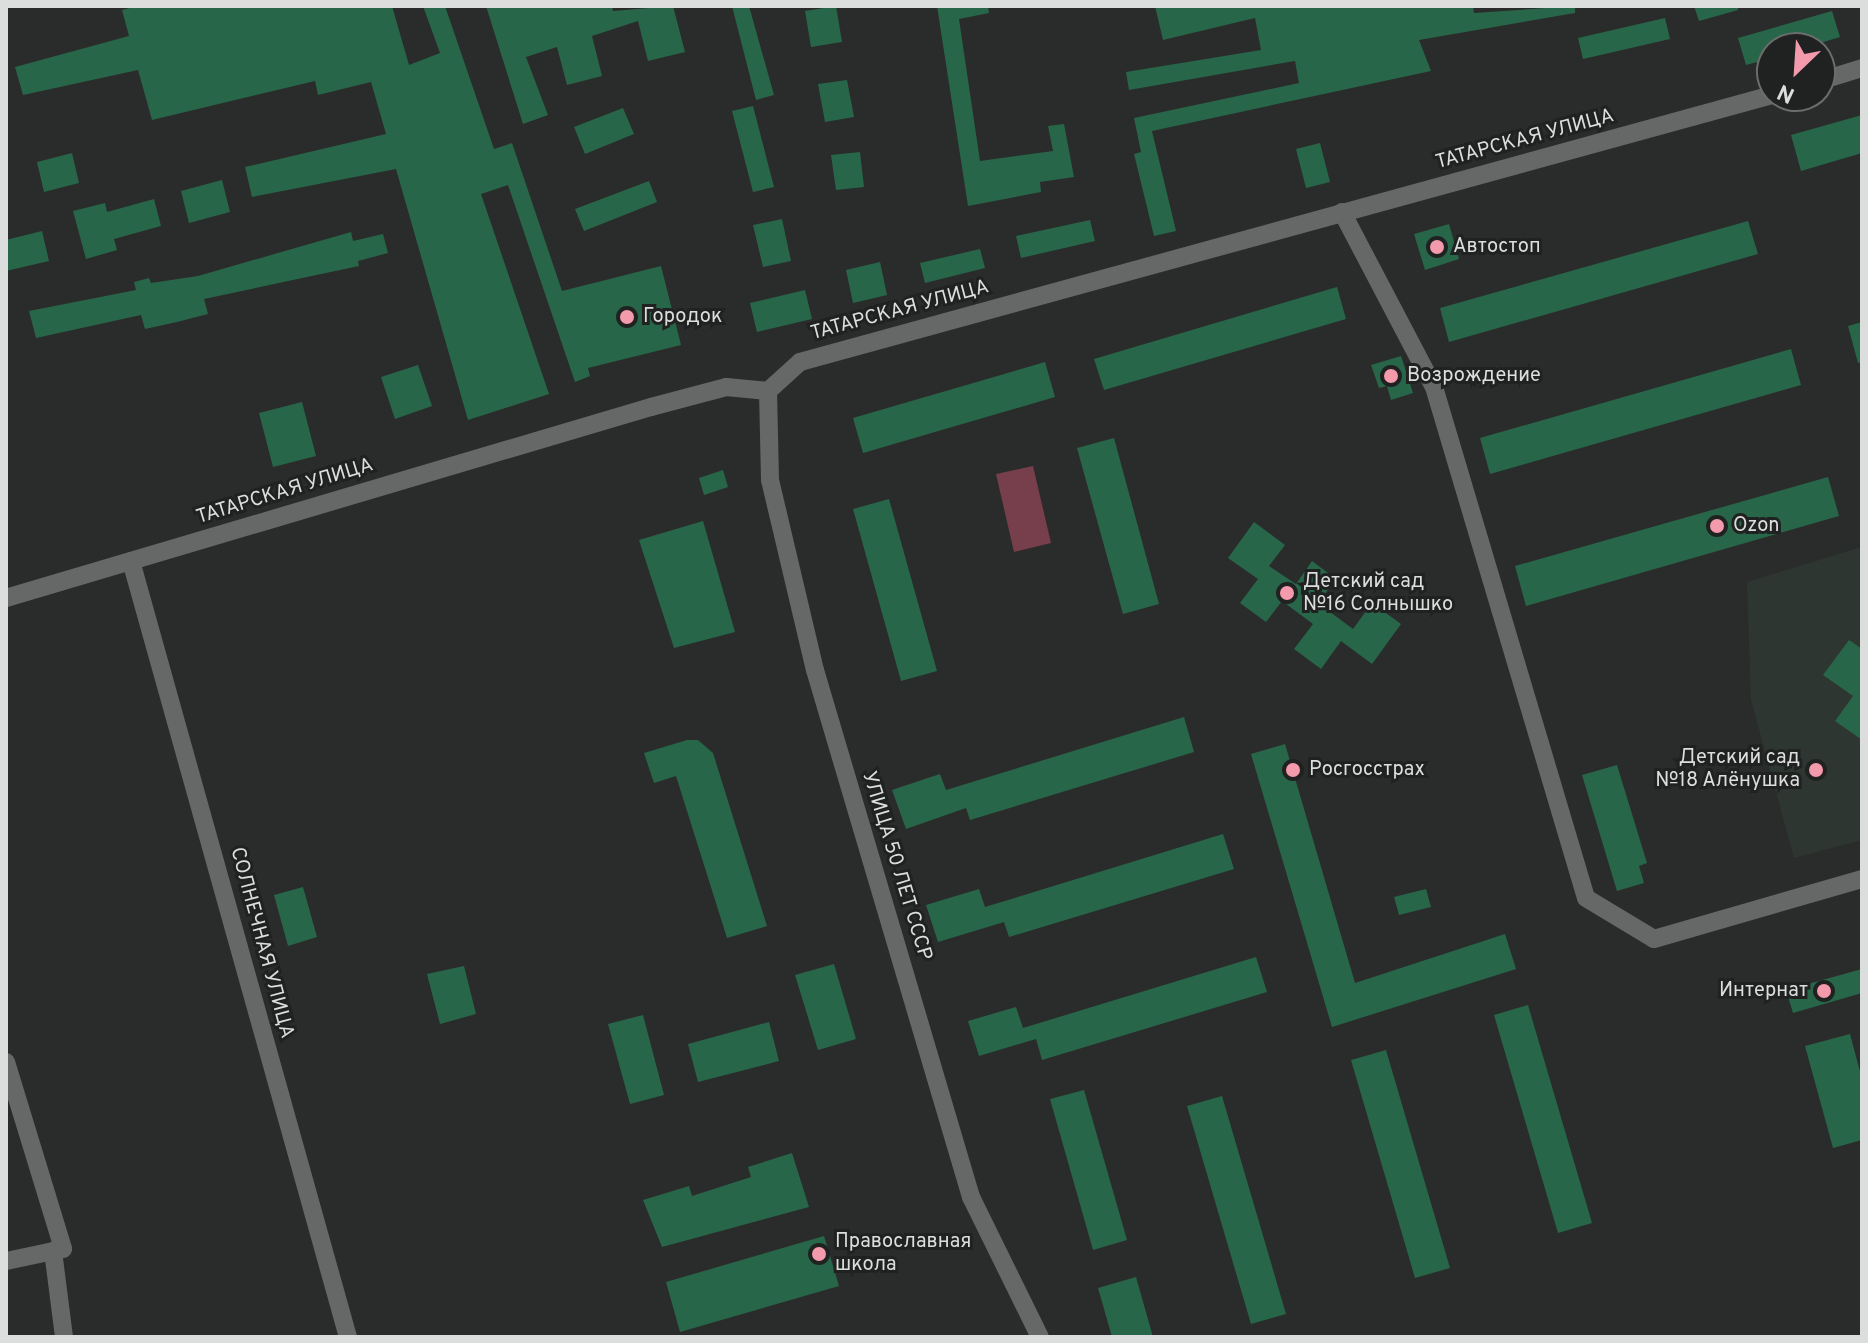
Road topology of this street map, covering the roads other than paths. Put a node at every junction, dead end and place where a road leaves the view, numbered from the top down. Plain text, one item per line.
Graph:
1 (1862, 68) edge
2 (1836, 76) edge
3 (1756, 99) edge
4 (1342, 212) junction
5 (768, 391) junction
6 (131, 561) junction
7 (6, 598) edge
8 (1862, 879) edge
9 (6, 1062) edge
10 (58, 1250) junction
11 (6, 1261) edge
12 (64, 1337) edge
13 (348, 1337) edge
14 (1040, 1337) edge

1 - 2 street
3 - 4 street, ТАТАРСКАЯ УЛИЦА
4 - 5 street, ТАТАРСКАЯ УЛИЦА
4 - 8 street
5 - 6 street, ТАТАРСКАЯ УЛИЦА
5 - 14 street, УЛИЦА 50 ЛЕТ СССР
6 - 7 street, ТАТАРСКАЯ УЛИЦА
6 - 13 street, СОЛНЕЧНАЯ УЛИЦА
9 - 10 street
10 - 11 street
10 - 12 street

